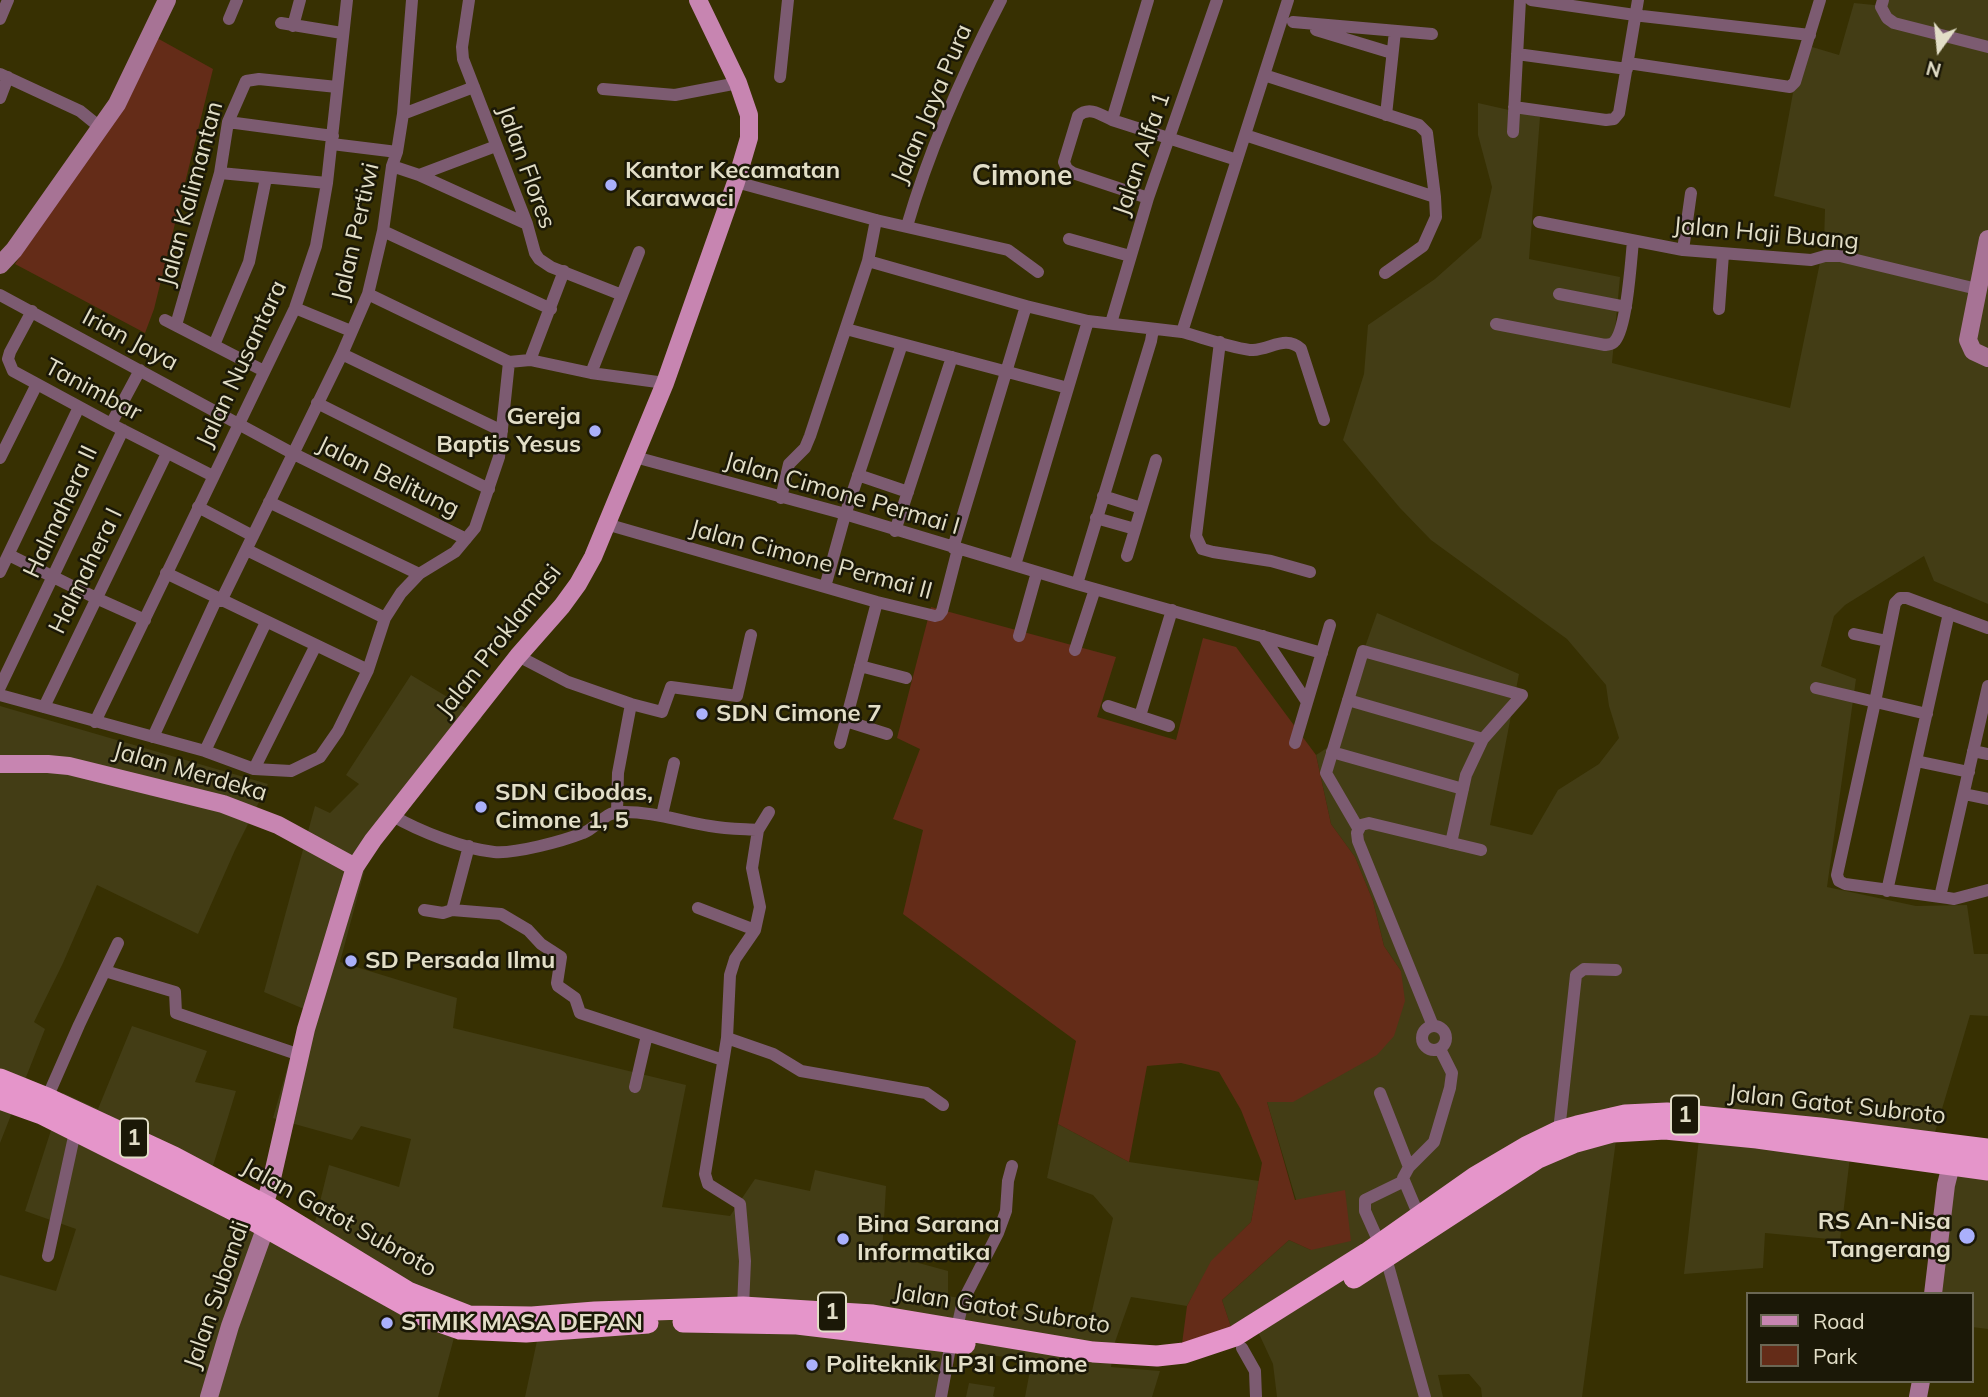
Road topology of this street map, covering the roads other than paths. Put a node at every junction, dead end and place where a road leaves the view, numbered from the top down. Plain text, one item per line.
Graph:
1 (8, 0) edge
2 (167, 0) edge
3 (237, 0) edge
4 (300, 0) edge
5 (347, 0) edge
6 (412, 0) edge
7 (469, 0) edge
8 (698, 0) edge
9 (788, 0) edge
10 (1001, 0) edge
11 (1148, 0) edge
12 (1217, 0) edge
13 (1288, 0) edge
14 (1520, 0) edge
15 (1531, 0) edge
16 (1638, 0) edge
17 (1821, 0) edge
18 (1883, 0) edge
19 (1636, 14) junction
20 (0, 19) edge
21 (229, 19) dead end
22 (1288, 21) junction
23 (1395, 31) junction
24 (342, 33) junction
25 (1432, 34) dead end
26 (1810, 35) junction
27 (1988, 47) edge
28 (1392, 53) junction
29 (1517, 54) junction
30 (1627, 66) junction
31 (4, 75) edge
32 (1264, 75) junction
33 (780, 77) dead end
34 (738, 83) junction
35 (474, 87) junction
36 (337, 88) junction
37 (603, 89) dead end
38 (0, 98) edge
39 (1514, 107) junction
40 (403, 114) junction
41 (1386, 115) junction
42 (1112, 120) junction
43 (228, 122) junction
44 (101, 128) junction
45 (1513, 132) dead end
46 (1245, 135) junction
47 (1168, 138) junction
48 (332, 140) junction
49 (496, 146) junction
50 (397, 152) junction
51 (1237, 160) junction
52 (392, 166) junction
53 (220, 173) junction
54 (419, 175) junction
55 (266, 178) junction
56 (736, 182) junction
57 (327, 183) junction
58 (1691, 193) dead end
59 (1435, 197) junction
60 (1148, 198) junction
61 (876, 219) junction
62 (1539, 222) dead end
63 (527, 224) junction
64 (907, 226) junction
65 (383, 231) junction
66 (1069, 239) dead end
67 (1988, 239) edge
68 (1633, 241) junction
69 (1683, 250) junction
70 (639, 252) dead end
71 (1723, 254) junction
72 (1130, 256) junction
73 (867, 261) junction
74 (0, 265) edge
75 (564, 271) junction
76 (1038, 272) dead end
77 (1385, 273) dead end
78 (1977, 289) junction
79 (368, 294) junction
80 (1559, 294) dead end
81 (0, 295) edge
82 (622, 295) junction
83 (1026, 306) junction
84 (1626, 307) junction
85 (296, 308) junction
86 (551, 309) junction
87 (1719, 309) dead end
88 (32, 311) junction
89 (1088, 321) junction
90 (1111, 323) junction
91 (1496, 324) dead end
92 (846, 329) junction
93 (1153, 329) junction
94 (351, 331) junction
95 (1181, 332) junction
96 (1220, 342) junction
97 (902, 344) junction
98 (214, 345) junction
99 (342, 354) junction
100 (952, 357) junction
101 (1988, 358) edge
102 (530, 360) junction
103 (509, 362) junction
104 (140, 370) junction
105 (264, 371) junction
106 (1006, 371) junction
107 (591, 373) junction
108 (664, 383) junction
109 (37, 384) junction
110 (1068, 388) junction
111 (317, 404) junction
112 (79, 407) junction
113 (1324, 420) dead end
114 (239, 423) junction
115 (111, 424) junction
116 (123, 430) junction
117 (502, 430) junction
118 (167, 453) junction
119 (292, 453) junction
120 (635, 457) junction
121 (0, 458) edge
122 (1156, 460) dead end
123 (858, 475) junction
124 (213, 476) junction
125 (489, 489) junction
126 (908, 492) junction
127 (1103, 496) junction
128 (781, 498) junction
129 (269, 502) junction
130 (198, 507) junction
131 (1141, 508) junction
132 (845, 515) junction
133 (1096, 518) junction
134 (606, 524) junction
135 (1135, 529) junction
136 (895, 530) junction
137 (253, 536) junction
138 (466, 539) junction
139 (955, 548) junction
140 (247, 550) junction
141 (9, 555) junction
142 (1127, 556) dead end
143 (1014, 565) junction
144 (0, 572) edge
145 (1037, 572) junction
146 (1310, 572) dead end
147 (166, 573) junction
148 (419, 574) junction
149 (54, 578) junction
150 (1077, 584) junction
151 (825, 587) junction
152 (1095, 589) junction
153 (96, 598) junction
154 (219, 599) junction
155 (877, 602) junction
156 (1172, 610) junction
157 (1949, 613) junction
158 (385, 618) junction
159 (145, 620) junction
160 (266, 622) junction
161 (1330, 625) dead end
162 (1988, 628) edge
163 (1854, 634) dead end
164 (751, 635) dead end
165 (1019, 636) dead end
166 (1263, 636) junction
167 (1887, 641) junction
168 (316, 645) junction
169 (1075, 650) dead end
170 (1322, 653) junction
171 (518, 656) junction
172 (860, 666) junction
173 (368, 670) junction
174 (906, 678) dead end
175 (1988, 686) edge
176 (0, 687) edge
177 (1816, 688) dead end
178 (0, 695) edge
179 (1348, 700) junction
180 (1307, 702) junction
181 (1875, 702) junction
182 (631, 704) junction
183 (1108, 706) dead end
184 (44, 707) junction
185 (1927, 714) junction
186 (1139, 716) junction
187 (846, 721) junction
188 (95, 722) junction
189 (1169, 726) dead end
190 (887, 734) dead end
191 (153, 737) junction
192 (1483, 739) junction
193 (840, 743) dead end
194 (1295, 743) dead end
195 (205, 751) junction
196 (1973, 751) junction
197 (1332, 752) junction
198 (1988, 754) edge
199 (1916, 761) junction
200 (674, 763) dead end
201 (0, 764) edge
202 (254, 769) junction
203 (1969, 772) junction
204 (1463, 789) junction
205 (1964, 794) junction
206 (1988, 799) edge
207 (617, 812) junction
208 (769, 812) dead end
209 (393, 816) junction
210 (662, 816) junction
211 (1358, 828) junction
212 (758, 830) junction
213 (1451, 843) junction
214 (469, 846) junction
215 (1481, 850) dead end
216 (355, 867) junction
217 (1988, 890) edge
218 (1887, 891) junction
219 (1940, 897) junction
220 (698, 908) dead end
221 (424, 910) dead end
222 (452, 910) junction
223 (755, 930) junction
224 (118, 943) dead end
225 (1616, 970) dead end
226 (105, 971) junction
227 (647, 1035) junction
228 (727, 1038) junction
229 (300, 1055) junction
230 (723, 1060) junction
231 (0, 1079) edge
232 (635, 1087) dead end
233 (1380, 1093) dead end
234 (47, 1098) junction
235 (0, 1099) edge
236 (943, 1105) dead end
237 (1666, 1121) junction
238 (1559, 1131) junction
239 (75, 1132) junction
240 (1988, 1149) edge
241 (1951, 1165) junction
242 (1012, 1166) dead end
243 (1409, 1167) junction
244 (1988, 1170) edge
245 (1404, 1181) junction
246 (265, 1216) junction
247 (1414, 1227) junction
248 (1385, 1249) junction
249 (48, 1256) dead end
250 (1933, 1292) edge
251 (743, 1307) junction
252 (954, 1335) junction
253 (1242, 1348) junction
254 (209, 1397) edge
255 (941, 1397) edge
256 (1256, 1397) edge
257 (1425, 1397) edge

1 - 20 street
2 - 44 street
3 - 21 street
4 - 24 street
5 - 24 street, Jalan Nusantara
6 - 40 street, Jalan Pertiwi
7 - 35 street, Jalan Flores
8 - 34 main road, Jalan Proklamasi
9 - 33 street
10 - 64 street, Jalan Jaya Pura
11 - 42 street
12 - 47 street, Jalan Alfa 1
13 - 22 street
14 - 29 street
15 - 19 street
16 - 19 street
17 - 26 street
18 - 27 street
19 - 26 street
19 - 30 street
22 - 23 street
22 - 28 street
22 - 32 street
23 - 25 street
23 - 28 street
24 - 36 street, Jalan Nusantara
26 - 30 street
28 - 41 street
29 - 30 street
29 - 39 street
30 - 39 street
31 - 38 street
31 - 44 street
32 - 41 street
32 - 46 street
34 - 37 street
34 - 56 main road, Jalan Proklamasi
35 - 40 street
35 - 49 street, Jalan Flores
36 - 43 street, Jalan Kalimantan
36 - 48 street, Jalan Nusantara
39 - 45 street
40 - 50 street, Jalan Pertiwi
41 - 59 street
42 - 47 street
42 - 60 street
43 - 48 street
43 - 53 street, Jalan Kalimantan
44 - 74 street
46 - 51 street
46 - 59 street
47 - 51 street
47 - 60 street, Jalan Alfa 1
48 - 50 street
48 - 57 street, Jalan Nusantara
49 - 54 street
49 - 63 street, Jalan Flores
50 - 52 street, Jalan Pertiwi
51 - 95 street
52 - 54 street
52 - 65 street, Jalan Pertiwi
53 - 55 street
53 - 98 street, Jalan Kalimantan
54 - 63 street
55 - 57 street
55 - 98 street
56 - 61 street
56 - 108 main road, Jalan Proklamasi
57 - 85 street, Jalan Nusantara
58 - 69 street
59 - 77 street
60 - 72 street, Jalan Alfa 1
61 - 64 street
61 - 73 street
62 - 68 street, Jalan Haji Buang
63 - 75 street, Jalan Flores
64 - 76 street
65 - 79 street, Jalan Pertiwi
65 - 86 street
66 - 72 street
67 - 78 street
68 - 69 street, Jalan Haji Buang
68 - 84 street
69 - 71 street, Jalan Haji Buang
70 - 82 street
71 - 78 street, Jalan Haji Buang
71 - 87 street
72 - 90 street, Jalan Alfa 1
73 - 83 street
73 - 92 street
75 - 82 street, Jalan Flores
75 - 86 street
78 - 101 street
79 - 94 street, Jalan Pertiwi
79 - 103 street
80 - 84 street
81 - 88 street, Irian Jaya
82 - 107 street
83 - 89 street
83 - 106 street
84 - 91 street
85 - 94 street
85 - 105 street, Jalan Nusantara
86 - 102 street
88 - 104 street, Irian Jaya
88 - 109 street, Tanimbar
89 - 90 street
89 - 110 street
90 - 93 street
92 - 97 street
92 - 128 street
93 - 95 street
93 - 127 street
94 - 99 street, Jalan Pertiwi
95 - 96 street
96 - 113 street
96 - 146 street
97 - 100 street
97 - 123 street
98 - 105 street
99 - 111 street, Jalan Pertiwi
99 - 117 street
100 - 106 street
100 - 126 street
102 - 103 street
102 - 107 street
103 - 117 street
104 - 114 street, Irian Jaya
104 - 115 street
105 - 114 street, Jalan Nusantara
106 - 110 street
106 - 139 street
107 - 108 street
108 - 120 main road, Jalan Proklamasi
109 - 112 street, Tanimbar
109 - 121 street
110 - 143 street
111 - 119 street, Jalan Pertiwi
111 - 125 street
112 - 115 street, Tanimbar
112 - 141 street
114 - 119 street, Irian Jaya
114 - 124 street, Jalan Nusantara
115 - 116 street, Tanimbar
116 - 118 street, Tanimbar
116 - 149 street, Halmahera II
117 - 125 street
118 - 124 street, Tanimbar
118 - 153 street, Halmahera I
119 - 129 street, Jalan Pertiwi
119 - 138 street, Jalan Belitung
120 - 128 street, Jalan Cimone Permai I
120 - 134 main road, Jalan Proklamasi
122 - 131 street
123 - 126 street
123 - 132 street
124 - 130 street, Jalan Nusantara
125 - 138 street
126 - 136 street
127 - 131 street
127 - 133 street
128 - 132 street, Jalan Cimone Permai I
129 - 137 street, Jalan Pertiwi
129 - 148 street
130 - 137 street
130 - 147 street, Jalan Nusantara
131 - 135 street
132 - 136 street, Jalan Cimone Permai I
132 - 151 street
133 - 135 street
133 - 150 street
134 - 151 street, Jalan Cimone Permai II
134 - 171 main road, Jalan Proklamasi
135 - 142 street
136 - 139 street, Jalan Cimone Permai I
137 - 140 street, Jalan Pertiwi
138 - 148 street
139 - 143 street, Jalan Cimone Permai I
139 - 155 street, Jalan Cimone Permai II
140 - 154 street, Jalan Pertiwi
140 - 158 street
141 - 144 street
141 - 149 street
143 - 145 street, Jalan Cimone Permai I
145 - 150 street, Jalan Cimone Permai I
145 - 165 street
147 - 154 street
147 - 159 street, Jalan Nusantara
148 - 158 street
149 - 153 street
149 - 176 street, Halmahera II
150 - 152 street, Jalan Cimone Permai I
151 - 155 street, Jalan Cimone Permai II
152 - 156 street, Jalan Cimone Permai I
152 - 169 street
153 - 159 street
153 - 184 street, Halmahera I
154 - 160 street
154 - 191 street, Jalan Pertiwi
155 - 172 street
156 - 166 street, Jalan Cimone Permai I
156 - 186 street
157 - 162 street
157 - 167 street
157 - 185 street
158 - 173 street
159 - 188 street, Jalan Nusantara
160 - 168 street
160 - 195 street
161 - 170 street
163 - 167 street
164 - 182 street
166 - 170 street, Jalan Cimone Permai I
166 - 180 street
167 - 181 street
168 - 173 street
168 - 202 street
170 - 180 street
171 - 182 street
171 - 209 main road, Jalan Proklamasi
172 - 174 street
172 - 187 street
173 - 202 street
175 - 196 street
177 - 181 street
178 - 184 street
179 - 192 street
179 - 192 street
179 - 197 street
180 - 194 street
181 - 185 street
181 - 218 street
182 - 207 street
183 - 186 street
184 - 188 street
185 - 199 street
186 - 189 street
187 - 190 street
187 - 193 street
188 - 191 street
191 - 195 street
192 - 204 street
195 - 202 street
196 - 198 street
196 - 203 street
197 - 204 street
197 - 211 street
199 - 203 street
199 - 218 street
200 - 210 street
201 - 216 main road, Jalan Merdeka
203 - 205 street
204 - 213 street
205 - 206 street
205 - 219 street
207 - 210 street
207 - 214 street
208 - 212 street
209 - 214 street
209 - 216 main road, Jalan Proklamasi
210 - 212 street
211 - 213 street
211 - 243 street
212 - 223 street
213 - 215 street
214 - 222 street
216 - 229 main road, Jalan Proklamasi
217 - 219 street
218 - 219 street
220 - 223 street
221 - 222 street
222 - 227 street
223 - 228 street
224 - 226 street
225 - 238 street
226 - 229 street
226 - 234 street
227 - 230 street
227 - 232 street
228 - 230 street
228 - 236 street
229 - 246 main road, Jalan Proklamasi
230 - 251 street
231 - 234 highway, Jalan Gatot Subroto / 1
233 - 243 street
234 - 246 highway, Jalan Gatot Subroto / 1
235 - 239 highway, 1
237 - 238 highway, Jalan Gatot Subroto / 1
237 - 240 highway, Jalan Gatot Subroto / 1
237 - 241 highway, Jalan Gatot Subroto / 1
237 - 247 highway, Jalan Gatot Subroto / 1
238 - 247 highway, Jalan Gatot Subroto / 1
239 - 246 highway, Jalan Gatot Subroto / 1
239 - 249 street
241 - 244 highway, Jalan Gatot Subroto / 1
241 - 250 street
242 - 252 street
243 - 245 street
245 - 247 street
245 - 248 street
246 - 251 highway, Jalan Gatot Subroto / 1
246 - 252 highway, Jalan Gatot Subroto / 1
246 - 254 street, Jalan Subandi
247 - 248 highway, Jalan Gatot Subroto / 1
248 - 252 highway, Jalan Gatot Subroto / 1
248 - 253 highway, Jalan Gatot Subroto / 1
248 - 257 street
251 - 252 highway, Jalan Gatot Subroto / 1
252 - 253 highway, Jalan Gatot Subroto / 1
252 - 255 street
253 - 256 street

